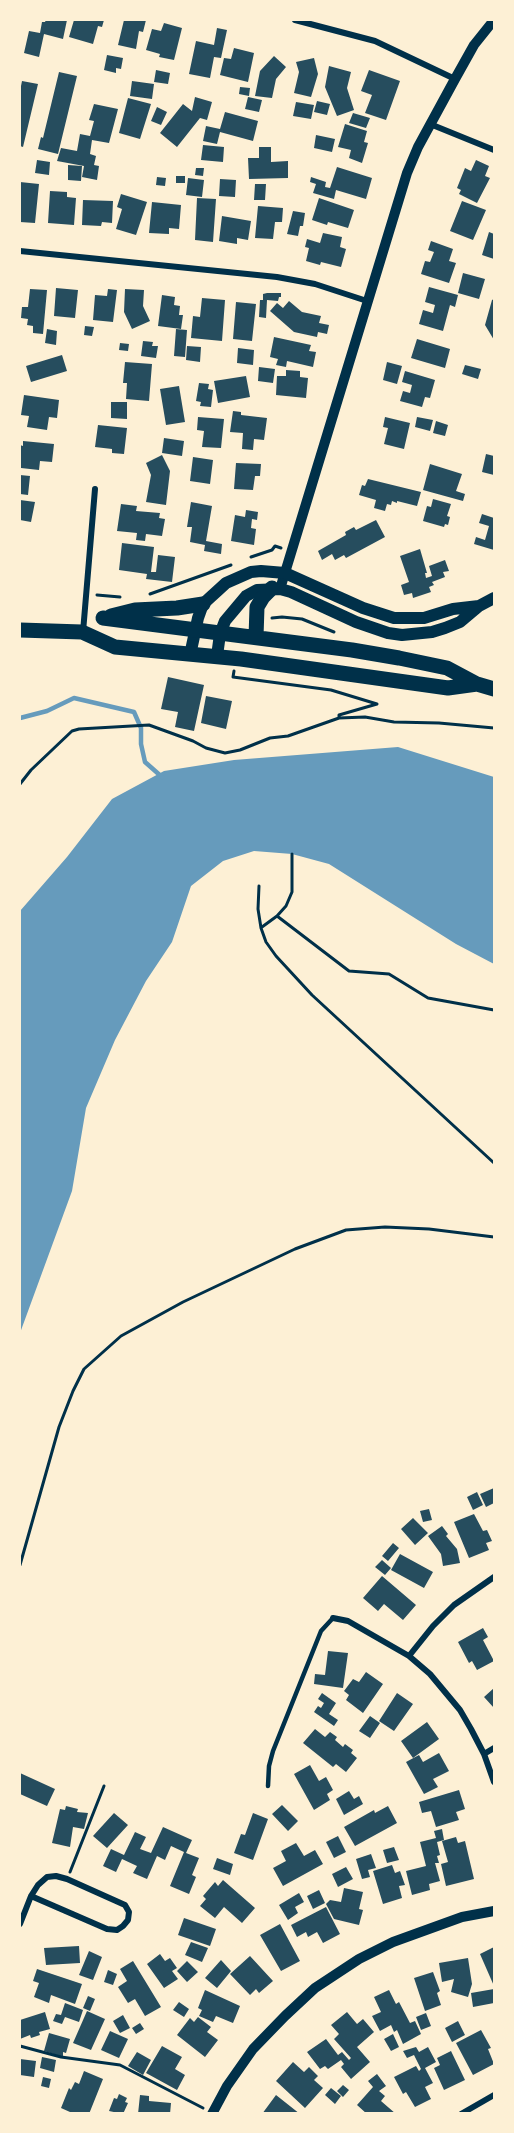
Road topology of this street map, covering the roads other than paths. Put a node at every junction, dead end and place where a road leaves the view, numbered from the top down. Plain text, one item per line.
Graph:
1 (295, 20) edge
2 (494, 20) edge
3 (455, 79) junction
4 (430, 124) junction
5 (495, 150) edge
6 (20, 251) edge
7 (367, 301) junction
8 (95, 489) dead end
9 (285, 573) junction
10 (276, 589) junction
11 (495, 598) edge
12 (203, 604) junction
13 (479, 606) junction
14 (103, 618) junction
15 (20, 630) edge
16 (195, 630) junction
17 (82, 632) junction
18 (220, 634) junction
19 (256, 637) junction
20 (190, 655) junction
21 (217, 656) junction
22 (477, 684) junction
23 (495, 689) edge
24 (495, 1577) edge
25 (333, 1618) joint
26 (409, 1656) junction
27 (495, 1748) edge
28 (484, 1754) junction
29 (495, 1782) edge
30 (268, 1785) dead end
31 (31, 1896) junction
32 (495, 1911) edge
33 (20, 1924) edge
34 (495, 2095) edge
35 (212, 2114) edge
36 (461, 2114) edge

1 - 3 street
2 - 3 street
3 - 4 street
4 - 5 street
4 - 7 street
6 - 7 street
7 - 9 street
8 - 17 street
9 - 10 street
9 - 12 main road
9 - 13 main road
10 - 13 main road
10 - 18 main road
10 - 19 highway
11 - 13 main road
12 - 14 highway
12 - 16 main road
14 - 16 highway
14 - 17 highway
15 - 17 highway
16 - 18 highway
16 - 20 main road
17 - 20 highway
18 - 19 highway
18 - 21 main road
19 - 22 highway
20 - 21 highway
21 - 22 highway
22 - 23 highway
24 - 26 street
25 - 26 street
25 - 30 lane
26 - 28 street
27 - 28 street
28 - 29 street
31 - 31 street
31 - 33 street
32 - 35 street
34 - 36 street

